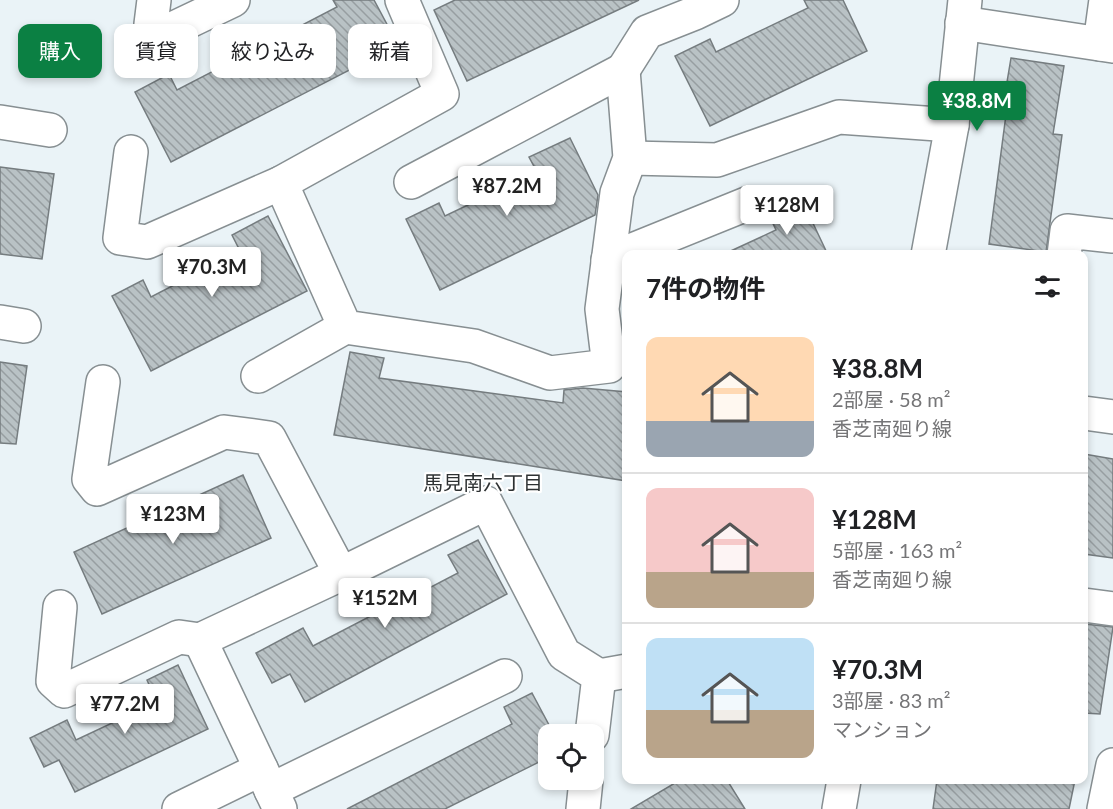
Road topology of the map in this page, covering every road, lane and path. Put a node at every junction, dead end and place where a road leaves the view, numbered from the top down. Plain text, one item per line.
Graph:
1 (154, 0) edge
2 (233, 0) edge
3 (402, 0) edge
4 (1106, 0) edge
5 (702, 4) edge
6 (963, 12) edge
7 (1107, 45) edge
8 (623, 70) junction
9 (0, 122) edge
10 (952, 125) junction
11 (50, 130) dead end
12 (130, 152) dead end
13 (630, 158) junction
14 (411, 182) dead end
15 (281, 183) junction
16 (749, 203) dead end
17 (1113, 236) edge
18 (633, 250) edge
19 (929, 250) edge
20 (1065, 250) edge
21 (622, 254) edge
22 (608, 260) junction
23 (345, 327) junction
24 (618, 367) edge
25 (258, 376) dead end
26 (103, 382) dead end
27 (1088, 414) edge
28 (1113, 417) edge
29 (341, 574) junction
30 (1088, 606) edge
31 (60, 607) dead end
32 (1113, 609) edge
33 (200, 640) junction
34 (613, 673) edge
35 (505, 676) dead end
36 (596, 724) edge
37 (1113, 765) edge
38 (843, 784) edge
39 (270, 790) edge
40 (585, 790) edge
41 (179, 809) edge
42 (583, 809) edge
43 (839, 809) edge
44 (1104, 809) edge

1 - 2 street
3 - 15 street
4 - 7 street
5 - 8 street
6 - 7 street
6 - 10 street
8 - 13 street
8 - 14 street
9 - 11 street
10 - 13 street
10 - 19 street
12 - 15 street
13 - 22 street
15 - 23 street
16 - 18 street
17 - 20 street
21 - 22 street
22 - 24 street
23 - 24 street
23 - 25 street
26 - 29 street
27 - 28 street
29 - 33 street
29 - 34 street
30 - 32 street
31 - 33 street
33 - 39 street
34 - 36 street
35 - 39 street
37 - 44 street
38 - 43 street
39 - 41 street
40 - 42 street

